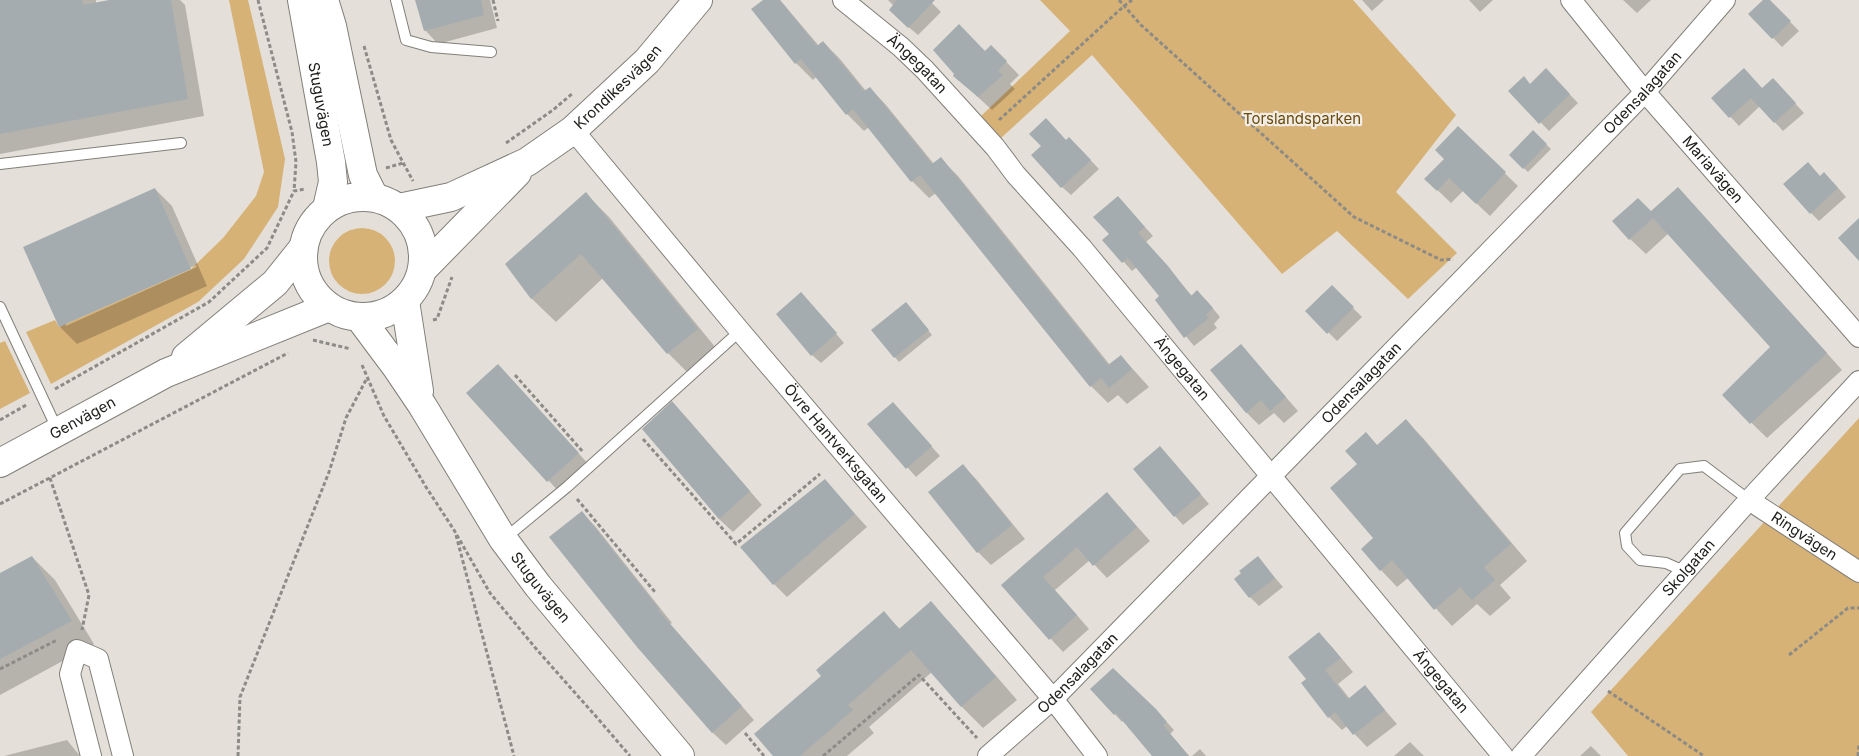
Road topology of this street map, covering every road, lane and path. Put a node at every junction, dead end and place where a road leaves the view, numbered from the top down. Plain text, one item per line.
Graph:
1 (258, 0) edge
2 (302, 0) edge
3 (324, 0) edge
4 (396, 0) edge
5 (493, 0) edge
6 (698, 0) edge
7 (843, 0) edge
8 (1119, 0) edge
9 (1132, 0) edge
10 (1571, 0) edge
11 (1725, 0) edge
12 (1124, 6) junction
13 (498, 21) dead end
14 (490, 52) dead end
15 (574, 92) dead end
16 (1645, 92) junction
17 (573, 130) junction
18 (983, 134) junction
19 (181, 142) dead end
20 (498, 148) dead end
21 (527, 162) junction
22 (403, 163) dead end
23 (0, 164) edge
24 (333, 182) junction
25 (413, 182) dead end
26 (421, 182) dead end
27 (368, 186) junction
28 (294, 191) junction
29 (327, 208) junction
30 (399, 208) junction
31 (303, 248) junction
32 (1482, 258) junction
33 (422, 270) junction
34 (404, 301) junction
35 (0, 307) edge
36 (329, 307) junction
37 (359, 317) junction
38 (740, 330) junction
39 (1859, 337) edge
40 (312, 340) dead end
41 (295, 349) dead end
42 (356, 350) dead end
43 (166, 374) junction
44 (515, 375) dead end
45 (367, 377) dead end
46 (1859, 381) edge
47 (42, 396) junction
48 (422, 405) junction
49 (0, 420) edge
50 (633, 427) junction
51 (58, 432) junction
52 (0, 463) edge
53 (593, 463) junction
54 (820, 474) dead end
55 (1271, 476) junction
56 (50, 478) junction
57 (567, 487) junction
58 (1749, 500) junction
59 (0, 504) edge
60 (454, 530) dead end
61 (503, 539) junction
62 (1686, 572) junction
63 (1859, 572) edge
64 (655, 592) dead end
65 (1859, 608) edge
66 (82, 628) junction
67 (72, 639) junction
68 (1789, 655) dead end
69 (0, 669) edge
70 (1590, 679) junction
71 (1053, 699) junction
72 (744, 733) dead end
73 (1859, 743) edge
74 (989, 754) edge
75 (92, 756) edge
76 (124, 756) edge
77 (238, 756) edge
78 (514, 756) edge
79 (680, 756) edge
80 (764, 756) edge
81 (823, 756) edge
82 (1097, 756) edge
83 (1503, 756) edge
84 (1521, 756) edge
85 (1704, 756) edge
86 (1858, 756) edge

1 - 28 path
2 - 24 main road, Stuguvägen
3 - 27 main road, Stuguvägen
4 - 14 lane
5 - 13 path
6 - 17 main road, Krondikesvägen
7 - 18 street, Ängegatan
8 - 12 path
9 - 12 path
10 - 16 street, Mariavägen
11 - 16 street, Odensalagatan
12 - 18 path
12 - 32 path
15 - 20 path
16 - 32 street, Odensalagatan
16 - 39 street, Mariavägen
17 - 21 main road, Krondikesvägen
17 - 38 street, Övre Hantverksgatan
18 - 55 street, Ängegatan
19 - 23 lane
21 - 30 main road, Krondikesvägen
21 - 33 main road, Krondikesvägen
22 - 27 path
24 - 28 path
24 - 29 main road, Stuguvägen
25 - 26 path
27 - 29 main road
27 - 30 main road
28 - 47 path
29 - 31 main road
30 - 33 main road
31 - 36 main road
31 - 43 main road, Genvägen
32 - 55 street, Odensalagatan
33 - 34 main road
34 - 37 main road
34 - 48 main road, Stuguvägen
35 - 47 lane
36 - 37 main road
36 - 43 main road, Genvägen
37 - 48 main road, Stuguvägen
38 - 50 lane
38 - 71 street, Övre Hantverksgatan
40 - 42 path
41 - 56 path
43 - 51 main road, Genvägen
44 - 53 path
45 - 77 path
46 - 58 street, Skolgatan
47 - 49 path
47 - 51 lane
48 - 61 main road, Stuguvägen
50 - 53 lane
50 - 54 path
51 - 52 main road, Genvägen
53 - 57 lane
55 - 71 street, Odensalagatan
55 - 83 street, Ängegatan
56 - 59 path
56 - 66 path
57 - 61 lane
57 - 64 path
58 - 62 street, Skolgatan
58 - 62 lane
58 - 63 street, Ringvägen
60 - 78 path
61 - 79 main road, Stuguvägen
62 - 70 street, Skolgatan
65 - 68 path
66 - 67 path
66 - 67 path
67 - 69 path
67 - 75 street
67 - 76 street
70 - 84 street, Skolgatan
70 - 85 path
71 - 74 street, Odensalagatan
71 - 82 street, Övre Hantverksgatan
72 - 80 path
73 - 86 path
74 - 81 path

